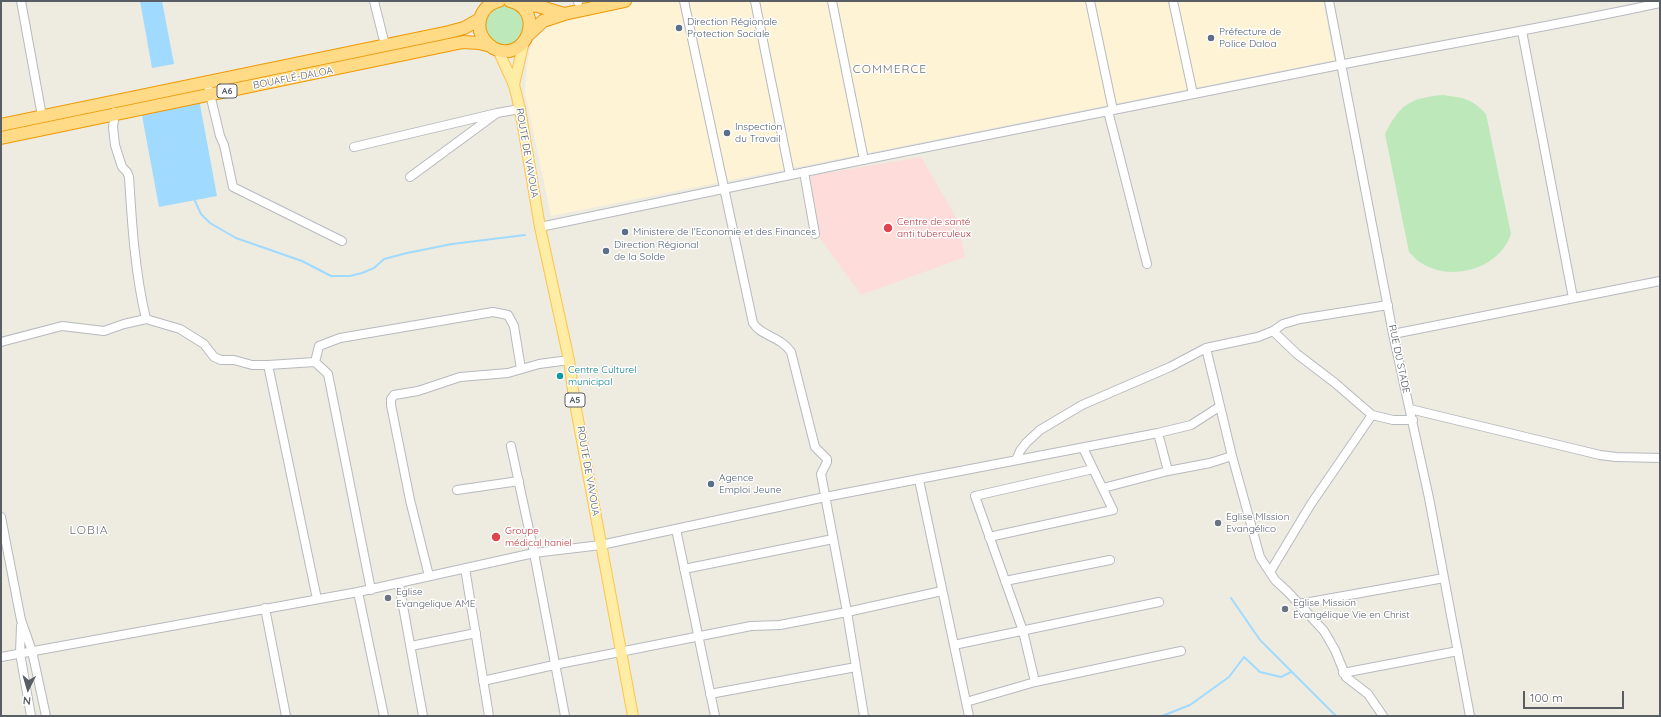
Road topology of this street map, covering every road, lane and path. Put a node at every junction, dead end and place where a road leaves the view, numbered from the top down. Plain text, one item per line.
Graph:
1 (21, 1) edge
2 (374, 1) edge
3 (499, 1) edge
4 (625, 1) edge
5 (684, 1) edge
6 (755, 1) edge
7 (832, 1) edge
8 (1090, 1) edge
9 (1173, 1) edge
10 (1329, 1) edge
11 (514, 2) edge
12 (1648, 3) edge
13 (1660, 3) edge
14 (590, 4) edge
15 (485, 9) edge
16 (564, 14) junction
17 (1522, 31) junction
18 (526, 38) junction
19 (385, 45) junction
20 (494, 48) junction
21 (1342, 64) junction
22 (205, 82) junction
23 (514, 85) junction
24 (211, 94) junction
25 (1193, 94) junction
26 (114, 101) junction
27 (520, 109) junction
28 (1111, 111) junction
29 (497, 113) junction
30 (115, 114) junction
31 (42, 116) junction
32 (1, 125) edge
33 (1, 138) edge
34 (354, 147) dead end
35 (864, 160) junction
36 (804, 172) junction
37 (790, 175) junction
38 (410, 177) dead end
39 (724, 188) junction
40 (540, 226) junction
41 (815, 234) dead end
42 (342, 240) dead end
43 (1146, 264) dead end
44 (1660, 281) edge
45 (1573, 298) junction
46 (1388, 304) junction
47 (146, 319) junction
48 (1273, 331) junction
49 (1393, 334) junction
50 (1, 342) edge
51 (1206, 348) junction
52 (569, 360) junction
53 (315, 362) junction
54 (268, 365) junction
55 (521, 369) junction
56 (1220, 407) junction
57 (1410, 409) junction
58 (1372, 416) junction
59 (1413, 420) junction
60 (1158, 433) junction
61 (511, 446) dead end
62 (1082, 448) junction
63 (1232, 456) junction
64 (1660, 458) edge
65 (1016, 460) junction
66 (1093, 468) junction
67 (1168, 471) junction
68 (918, 480) junction
69 (519, 481) junction
70 (1103, 488) junction
71 (457, 490) dead end
72 (825, 497) junction
73 (1, 517) edge
74 (676, 529) junction
75 (989, 537) junction
76 (833, 539) junction
77 (601, 545) junction
78 (534, 553) junction
79 (1110, 560) dead end
80 (465, 568) junction
81 (684, 570) junction
82 (1270, 572) junction
83 (429, 576) junction
84 (1444, 578) junction
85 (1005, 581) junction
86 (399, 584) junction
87 (371, 590) junction
88 (942, 591) junction
89 (358, 592) junction
90 (318, 599) junction
91 (1159, 602) dead end
92 (1299, 604) junction
93 (265, 608) junction
94 (847, 612) junction
95 (21, 620) junction
96 (1023, 631) junction
97 (476, 633) junction
98 (699, 637) junction
99 (954, 645) junction
100 (411, 646) junction
101 (32, 651) junction
102 (621, 651) junction
103 (1180, 651) dead end
104 (1458, 651) junction
105 (20, 653) junction
106 (1, 657) edge
107 (554, 665) junction
108 (856, 666) junction
109 (1343, 673) junction
110 (483, 681) junction
111 (1035, 682) junction
112 (710, 694) junction
113 (966, 702) junction
114 (31, 716) edge
115 (46, 716) edge
116 (286, 716) edge
117 (384, 716) edge
118 (423, 716) edge
119 (489, 716) edge
120 (565, 716) edge
121 (633, 716) edge
122 (715, 716) edge
123 (864, 716) edge
124 (969, 716) edge
125 (1383, 716) edge
126 (1470, 716) edge

1 - 31 street
2 - 19 street
3 - 15 highway, BOUAFLÉ-DALOA
4 - 14 highway
5 - 39 street
6 - 37 street
7 - 35 street
8 - 28 street
9 - 25 street
10 - 21 street, RUE DU STADE
11 - 16 highway
11 - 18 highway
12 - 13 street
12 - 17 street
14 - 16 highway
15 - 19 highway, BOUAFLÉ-DALOA / A6
15 - 20 highway
16 - 18 highway
17 - 21 street
17 - 45 street
18 - 20 highway
18 - 23 main road, A5
19 - 22 highway, BOUAFLÉ-DALOA / A6
20 - 23 main road, A5
20 - 24 highway, BOUAFLÉ-DALOA / A6
21 - 25 street
21 - 46 street, RUE DU STADE
22 - 24 street
22 - 26 highway, BOUAFLÉ-DALOA / A6
23 - 27 main road, ROUTE DE VAVOUA / A5
24 - 30 highway, BOUAFLÉ-DALOA / A6
24 - 42 street
25 - 28 street
26 - 30 street
26 - 31 highway, BOUAFLÉ-DALOA / A6
27 - 29 street
27 - 40 main road, ROUTE DE VAVOUA / A5
28 - 35 street
28 - 43 street
29 - 34 street
29 - 38 street
30 - 33 highway, BOUAFLÉ-DALOA / A6
30 - 47 street
31 - 32 highway, BOUAFLÉ-DALOA / A6
35 - 36 street
36 - 37 street
36 - 41 street
37 - 39 street
39 - 40 street
39 - 72 street
40 - 52 main road, ROUTE DE VAVOUA / A5
44 - 45 street
45 - 49 street
46 - 48 street
46 - 49 street, RUE DU STADE
47 - 50 street
47 - 54 street
48 - 51 street
48 - 58 street
49 - 57 street, RUE DU STADE
51 - 56 street
51 - 65 street
52 - 55 street
52 - 77 main road, ROUTE DE VAVOUA / A5
53 - 54 street
53 - 55 street
53 - 87 street
54 - 90 street
55 - 83 street
56 - 60 street
56 - 63 street
57 - 59 street, RUE DU STADE
57 - 64 street
58 - 59 street
58 - 82 street
59 - 84 street, RUE DU STADE
60 - 62 street
60 - 67 street
61 - 69 street
62 - 65 street
62 - 66 street
63 - 67 street
63 - 82 street
65 - 68 street
66 - 70 street
66 - 75 street
67 - 70 street
68 - 72 street
68 - 88 street
69 - 71 street
69 - 78 street
70 - 75 street
72 - 74 street
72 - 76 street
73 - 95 street
74 - 77 street
74 - 81 street
75 - 85 street
76 - 81 street
76 - 94 street
77 - 78 street
77 - 102 main road, ROUTE DE VAVOUA / A5
78 - 80 street
78 - 107 street
79 - 85 street
80 - 83 street
80 - 97 street
81 - 98 street
82 - 92 street
83 - 86 street
84 - 92 street
84 - 104 street, RUE DU STADE
85 - 96 street
86 - 87 street
86 - 100 street
87 - 89 street
88 - 94 street
88 - 99 street
89 - 90 street
89 - 117 street
90 - 93 street
91 - 96 street
92 - 109 street
93 - 101 street
93 - 116 street
94 - 98 street
94 - 108 street
95 - 101 street
95 - 105 street
96 - 99 street
96 - 111 street
97 - 100 street
97 - 110 street
98 - 102 street
98 - 112 street
99 - 113 street
100 - 118 street
101 - 105 street
101 - 115 street
102 - 107 street
102 - 121 main road, ROUTE DE VAVOUA / A5
103 - 111 street
104 - 109 street
104 - 126 street, RUE DU STADE
105 - 106 street
105 - 114 street
107 - 110 street
107 - 120 street
108 - 112 street
108 - 123 street
109 - 125 street
110 - 119 street
111 - 113 street
112 - 122 street
113 - 124 street

